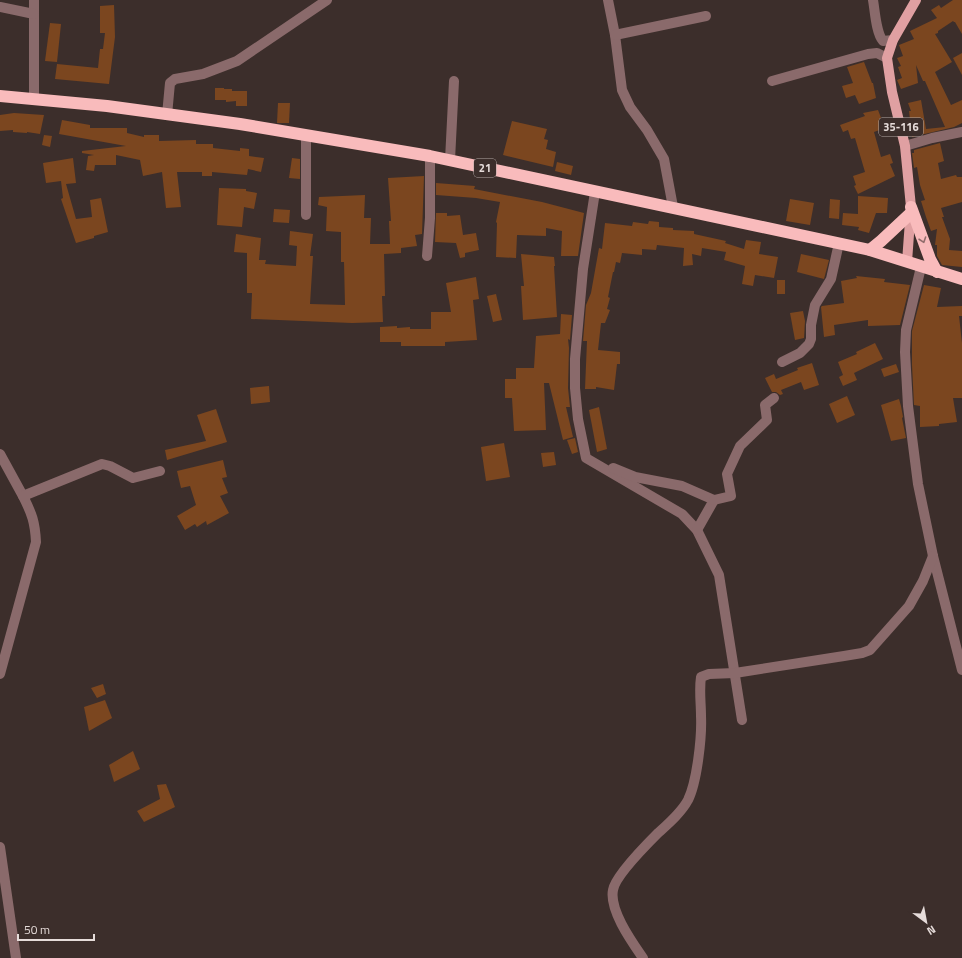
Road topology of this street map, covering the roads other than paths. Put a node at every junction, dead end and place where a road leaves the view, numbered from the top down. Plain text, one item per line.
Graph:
1 (34, 0) edge
2 (327, 0) edge
3 (608, 0) edge
4 (873, 0) edge
5 (916, 0) edge
6 (0, 7) edge
7 (34, 14) junction
8 (706, 16) dead end
9 (615, 35) junction
10 (893, 40) junction
11 (887, 58) junction
12 (454, 80) dead end
13 (772, 81) dead end
14 (0, 96) edge
15 (34, 100) junction
16 (167, 115) junction
17 (962, 132) edge
18 (306, 135) junction
19 (905, 146) junction
20 (430, 156) junction
21 (450, 160) junction
22 (594, 192) junction
23 (673, 208) junction
24 (911, 210) junction
25 (306, 215) dead end
26 (839, 243) junction
27 (870, 250) junction
28 (427, 256) dead end
29 (907, 262) junction
30 (922, 267) junction
31 (937, 272) junction
32 (962, 280) edge
33 (782, 362) dead end
34 (774, 398) dead end
35 (0, 454) edge
36 (586, 458) junction
37 (160, 471) dead end
38 (23, 496) junction
39 (714, 500) junction
40 (697, 530) junction
41 (933, 556) junction
42 (962, 669) edge
43 (735, 673) junction
44 (0, 674) edge
45 (742, 720) dead end
46 (0, 847) edge
47 (16, 958) edge
48 (642, 958) edge

1 - 7 street
2 - 16 street
3 - 9 street
4 - 10 street
5 - 10 main road, 35-116
6 - 7 street
7 - 15 street
8 - 9 street
9 - 23 street
10 - 11 main road, 35-116
11 - 13 street
11 - 19 main road, 35-116
12 - 21 street
14 - 15 highway, 21
15 - 16 highway, 21
16 - 18 highway, 21
17 - 19 street
18 - 20 highway, 21
18 - 25 street
19 - 24 main road, 35-116
20 - 21 highway, 21
20 - 28 street
21 - 22 highway, 21
22 - 23 highway, 21
22 - 36 street
23 - 26 highway, 21
24 - 27 highway
24 - 29 main road, 35-116
24 -> 31 highway
26 - 27 highway, 21
26 - 33 street
27 - 29 highway, 21
29 - 30 highway, 21
30 - 31 highway, 21
30 - 41 street
31 - 32 highway, 21
34 - 39 street
35 - 38 street
36 - 39 street
36 - 40 street
37 - 38 street
38 - 44 street
39 - 40 street
40 - 43 street
41 - 42 street
41 - 43 street
43 - 45 street
43 - 48 street
46 - 47 street

